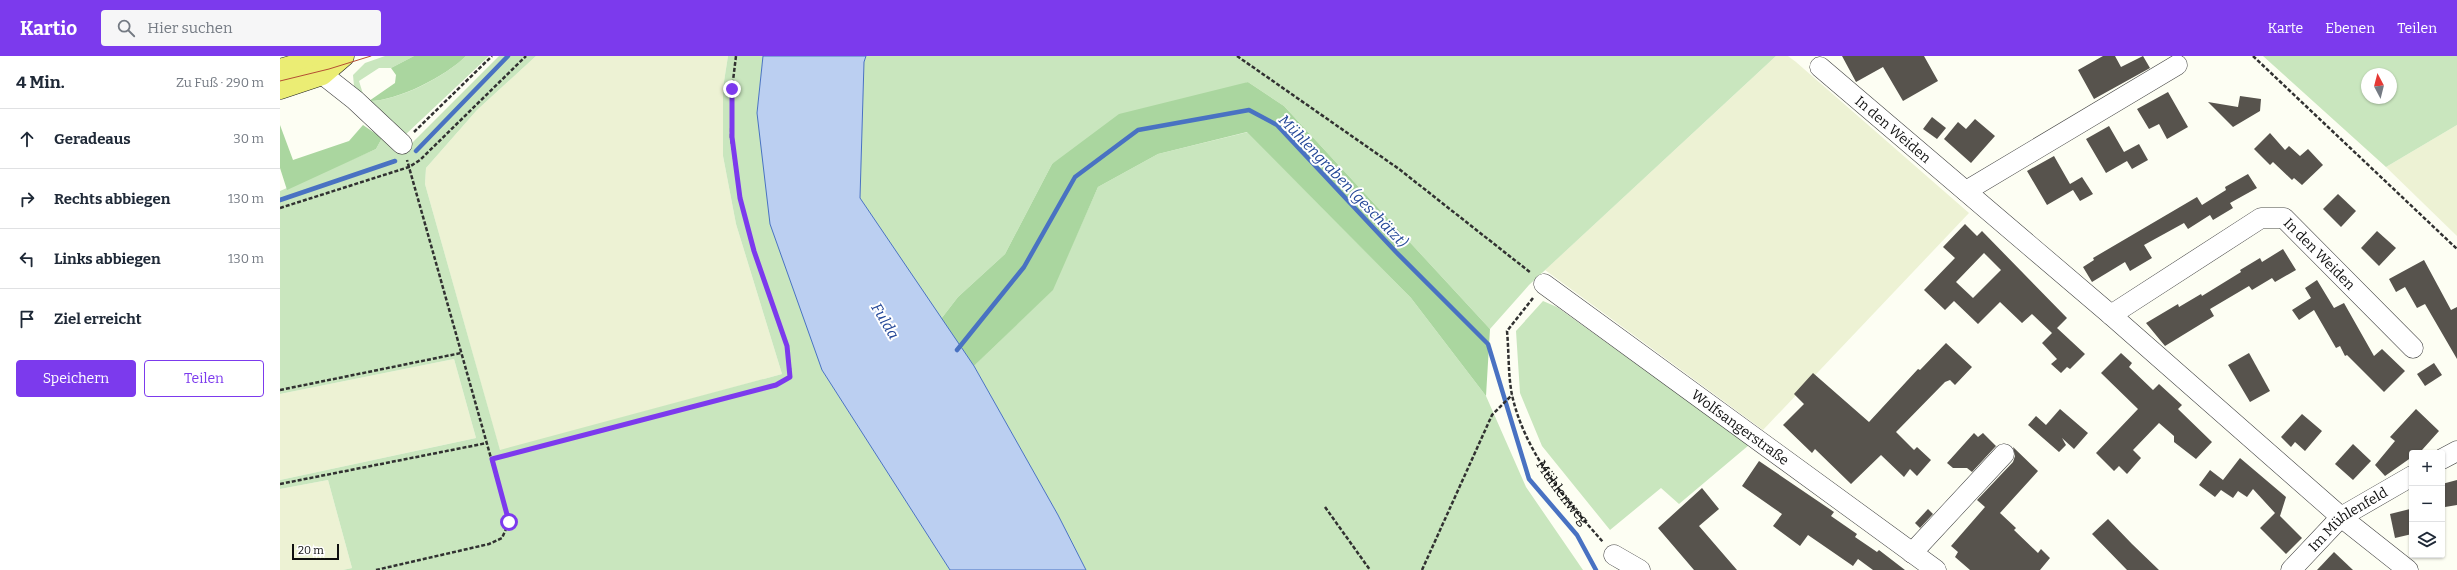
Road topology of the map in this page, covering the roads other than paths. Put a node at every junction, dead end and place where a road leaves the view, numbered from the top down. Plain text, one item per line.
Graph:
1 (343, 56) edge
2 (325, 65) edge
3 (2178, 65) dead end
4 (1820, 67) dead end
5 (280, 70) edge
6 (280, 88) edge
7 (402, 144) road end
8 (1966, 191) junction
9 (1544, 284) road end
10 (2111, 315) junction
11 (2413, 348) dead end
12 (2457, 451) edge
13 (2004, 454) dead end
14 (2445, 457) edge
15 (2409, 478) edge
16 (2341, 517) junction
17 (1912, 553) junction
18 (1614, 555) road end
19 (1640, 570) edge
20 (1936, 570) edge
21 (2291, 570) edge
22 (2408, 570) edge

1 - 2 main road
2 - 5 main road
2 - 6 main road
2 - 7 street
3 - 8 street
4 - 8 street, In den Weiden
8 - 10 street, In den Weiden
9 - 17 street, Wolfsangerstraße
10 - 11 street, In den Weiden
10 - 16 street, In den Weiden
12 - 14 street
13 - 17 street
15 - 16 street, Im Mühlenfeld
16 - 21 street, Im Mühlenfeld
16 - 22 street, In den Weiden
17 - 20 street, Wolfsangerstraße
18 - 19 street

